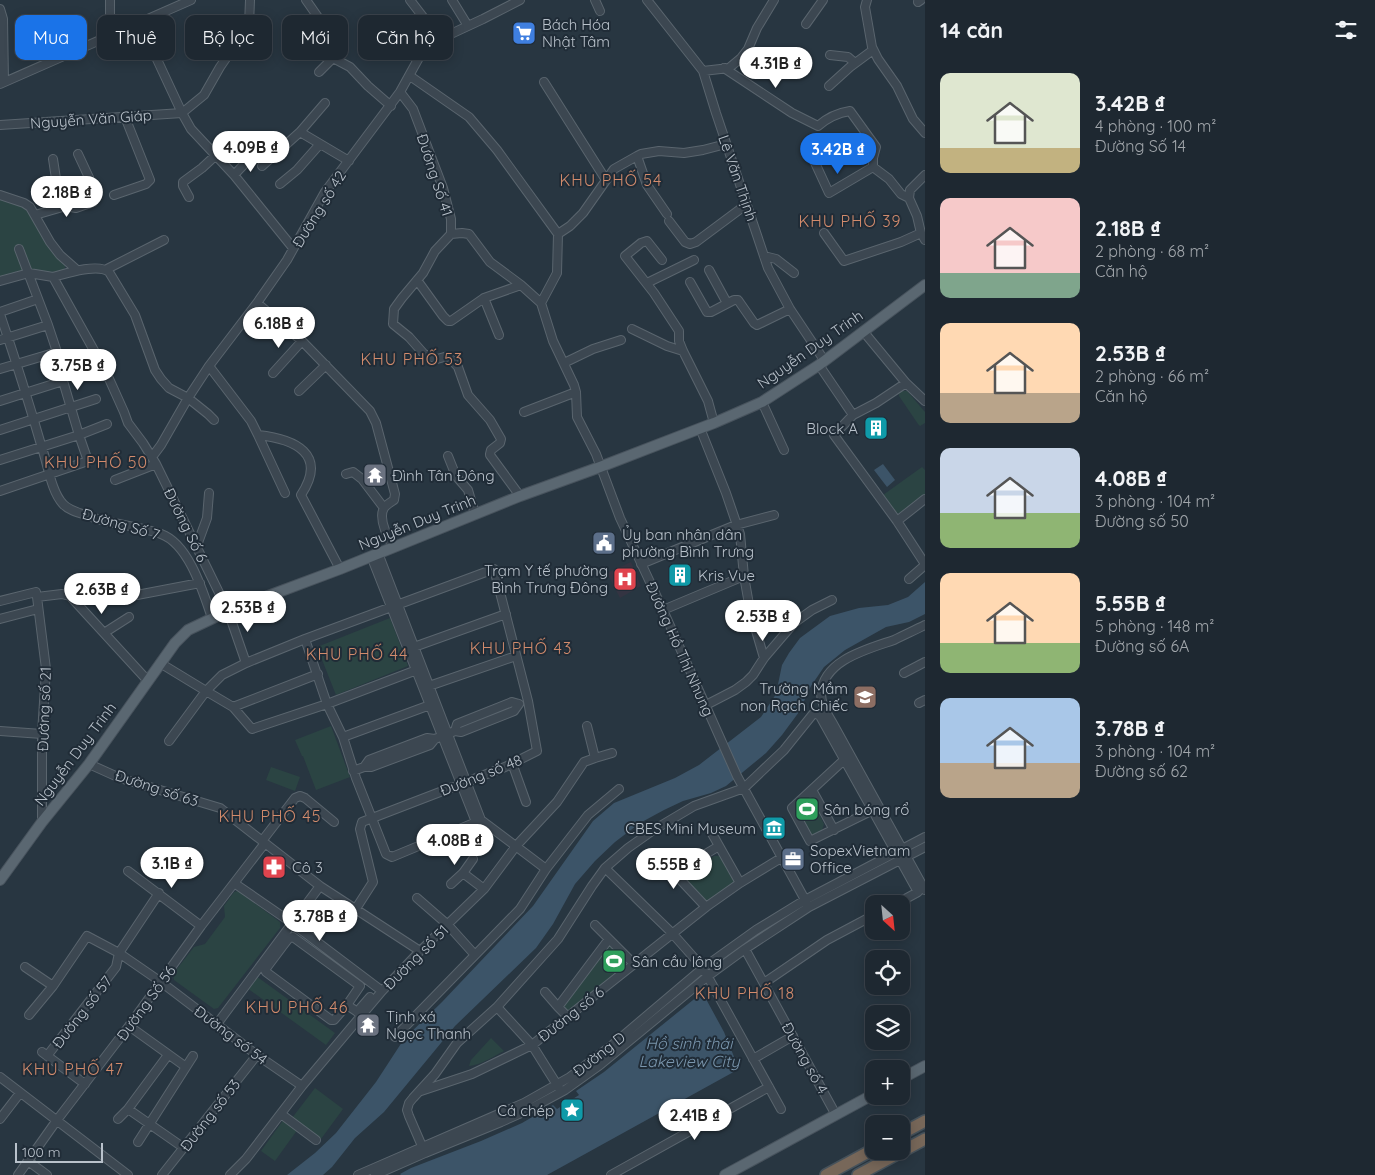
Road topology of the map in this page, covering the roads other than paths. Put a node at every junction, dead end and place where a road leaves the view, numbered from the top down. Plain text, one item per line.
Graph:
1 (110, 0) edge
2 (191, 0) edge
3 (250, 0) edge
4 (306, 0) edge
5 (410, 0) edge
6 (452, 0) edge
7 (520, 0) edge
8 (595, 0) edge
9 (647, 0) edge
10 (774, 0) edge
11 (823, 0) edge
12 (867, 0) edge
13 (0, 9) edge
14 (600, 11) dead end
15 (110, 15) edge
16 (157, 15) edge
17 (316, 15) edge
18 (422, 15) edge
19 (806, 24) dead end
20 (468, 26) junction
21 (453, 32) edge
22 (97, 42) edge
23 (873, 50) junction
24 (830, 55) dead end
25 (157, 60) edge
26 (418, 60) edge
27 (855, 64) junction
28 (724, 68) junction
29 (703, 71) junction
30 (319, 72) dead end
31 (410, 76) junction
32 (544, 82) dead end
33 (2, 83) edge
34 (829, 86) dead end
35 (400, 92) junction
36 (325, 103) dead end
37 (391, 106) junction
38 (182, 114) junction
39 (125, 117) junction
40 (0, 125) edge
41 (922, 125) edge
42 (300, 132) junction
43 (925, 134) edge
44 (320, 144) junction
45 (726, 144) junction
46 (78, 154) dead end
47 (811, 154) dead end
48 (253, 155) dead end
49 (215, 156) junction
50 (637, 156) junction
51 (53, 159) dead end
52 (350, 161) junction
53 (262, 166) dead end
54 (873, 167) junction
55 (234, 175) junction
56 (925, 175) edge
57 (606, 180) junction
58 (280, 184) dead end
59 (0, 194) edge
60 (60, 194) junction
61 (114, 195) dead end
62 (190, 197) dead end
63 (908, 198) junction
64 (93, 202) dead end
65 (747, 204) junction
66 (61, 207) junction
67 (35, 214) junction
68 (824, 233) dead end
69 (451, 234) junction
70 (558, 234) junction
71 (923, 236) edge
72 (164, 240) dead end
73 (293, 248) junction
74 (20, 249) dead end
75 (764, 256) junction
76 (662, 260) dead end
77 (694, 260) dead end
78 (77, 270) junction
79 (107, 270) junction
80 (709, 270) dead end
81 (29, 273) junction
82 (794, 273) dead end
83 (53, 277) junction
84 (417, 280) junction
85 (0, 281) edge
86 (690, 282) dead end
87 (646, 283) junction
88 (521, 285) junction
89 (925, 285) edge
90 (484, 298) junction
91 (38, 299) junction
92 (258, 303) junction
93 (541, 303) junction
94 (727, 303) junction
95 (790, 309) junction
96 (0, 313) edge
97 (48, 325) junction
98 (632, 329) dead end
99 (863, 331) junction
100 (500, 335) dead end
101 (4, 339) edge
102 (621, 340) dead end
103 (302, 341) junction
104 (683, 351) junction
105 (57, 352) junction
106 (822, 362) junction
107 (564, 363) junction
108 (15, 364) junction
109 (326, 365) junction
110 (209, 366) junction
111 (0, 369) edge
112 (272, 373) dead end
113 (63, 381) junction
114 (906, 383) junction
115 (299, 391) dead end
116 (25, 392) junction
117 (576, 392) junction
118 (188, 398) junction
119 (96, 399) dead end
120 (0, 401) edge
121 (925, 401) edge
122 (762, 402) junction
123 (71, 407) junction
124 (524, 412) dead end
125 (853, 415) junction
126 (33, 419) junction
127 (214, 420) dead end
128 (714, 422) junction
129 (107, 424) dead end
130 (700, 428) junction
131 (0, 430) edge
132 (78, 435) junction
133 (258, 435) junction
134 (42, 446) junction
135 (784, 450) dead end
136 (448, 456) dead end
137 (0, 460) edge
138 (154, 460) junction
139 (600, 468) junction
140 (50, 474) junction
141 (346, 474) dead end
142 (114, 480) dead end
143 (0, 490) edge
144 (209, 493) dead end
145 (285, 493) dead end
146 (520, 496) junction
147 (925, 499) edge
148 (384, 508) junction
149 (475, 514) junction
150 (774, 515) dead end
151 (897, 522) junction
152 (736, 525) junction
153 (392, 547) junction
154 (196, 548) junction
155 (374, 555) junction
156 (641, 564) junction
157 (925, 564) edge
158 (340, 569) junction
159 (742, 577) junction
160 (909, 579) dead end
161 (200, 583) junction
162 (137, 595) dead end
163 (37, 597) junction
164 (832, 600) dead end
165 (0, 601) edge
166 (394, 606) junction
167 (38, 610) junction
168 (663, 610) junction
169 (228, 611) junction
170 (506, 614) junction
171 (129, 617) dead end
172 (212, 618) junction
173 (0, 619) edge
174 (925, 625) edge
175 (104, 633) junction
176 (305, 639) junction
177 (414, 647) junction
178 (516, 656) junction
179 (764, 658) junction
180 (925, 662) edge
181 (160, 663) junction
182 (246, 663) junction
183 (419, 669) junction
184 (904, 673) dead end
185 (318, 674) junction
186 (148, 681) junction
187 (429, 686) junction
188 (206, 691) junction
189 (528, 702) junction
190 (328, 704) junction
191 (430, 705) junction
192 (706, 705) junction
193 (233, 707) junction
194 (587, 726) dead end
195 (0, 731) edge
196 (42, 734) junction
197 (445, 735) junction
198 (343, 737) junction
199 (169, 741) dead end
200 (612, 753) dead end
201 (595, 758) junction
202 (845, 759) junction
203 (512, 763) junction
204 (89, 764) junction
205 (353, 771) junction
206 (463, 783) junction
207 (744, 788) junction
208 (619, 789) dead end
209 (812, 790) junction
210 (526, 802) dead end
211 (873, 810) junction
212 (372, 818) junction
213 (479, 821) junction
214 (42, 822) junction
215 (334, 822) dead end
216 (710, 830) dead end
217 (834, 830) junction
218 (925, 837) edge
219 (264, 842) junction
220 (516, 846) junction
221 (719, 846) junction
222 (925, 847) edge
223 (899, 850) junction
224 (659, 857) dead end
225 (781, 858) junction
226 (904, 858) junction
227 (473, 859) dead end
228 (605, 868) junction
229 (546, 869) junction
230 (128, 871) dead end
231 (464, 873) junction
232 (674, 873) junction
233 (0, 880) edge
234 (234, 883) junction
235 (740, 883) junction
236 (451, 884) dead end
237 (320, 886) junction
238 (484, 889) junction
239 (925, 890) edge
240 (159, 893) junction
241 (910, 896) edge
242 (417, 898) dead end
243 (807, 904) junction
244 (706, 907) junction
245 (355, 910) junction
246 (865, 921) edge
247 (292, 923) junction
248 (448, 925) junction
249 (595, 925) dead end
250 (201, 926) junction
251 (672, 934) junction
252 (609, 939) junction
253 (279, 946) junction
254 (745, 949) junction
255 (420, 951) junction
256 (119, 953) junction
257 (332, 953) junction
258 (475, 955) junction
259 (326, 960) junction
260 (634, 964) junction
261 (25, 967) dead end
262 (703, 968) junction
263 (708, 976) junction
264 (161, 982) junction
265 (764, 983) junction
266 (53, 986) junction
267 (382, 991) junction
268 (545, 992) dead end
269 (370, 997) dead end
270 (347, 1005) junction
271 (496, 1007) junction
272 (558, 1007) junction
273 (359, 1014) junction
274 (29, 1015) dead end
275 (567, 1016) junction
276 (217, 1024) junction
277 (129, 1026) junction
278 (793, 1036) junction
279 (394, 1037) dead end
280 (532, 1045) junction
281 (168, 1055) junction
282 (257, 1055) junction
283 (193, 1056) dead end
284 (753, 1059) junction
285 (925, 1066) edge
286 (186, 1067) junction
287 (435, 1074) junction
288 (910, 1074) edge
289 (0, 1077) edge
290 (446, 1083) junction
291 (85, 1084) junction
292 (557, 1084) junction
293 (302, 1086) junction
294 (768, 1087) junction
295 (419, 1092) junction
296 (561, 1092) junction
297 (20, 1093) junction
298 (865, 1099) edge
299 (128, 1109) junction
300 (781, 1109) dead end
301 (281, 1114) junction
302 (836, 1115) junction
303 (0, 1118) edge
304 (118, 1119) dead end
305 (57, 1120) junction
306 (925, 1121) edge
307 (149, 1123) junction
308 (910, 1129) edge
309 (925, 1139) edge
310 (316, 1140) dead end
311 (138, 1142) dead end
312 (912, 1146) junction
313 (184, 1148) junction
314 (423, 1150) junction
315 (865, 1154) edge
316 (28, 1161) junction
317 (18, 1175) edge
318 (47, 1175) edge
319 (128, 1175) edge
320 (162, 1175) edge
321 (230, 1175) edge
322 (358, 1175) edge
323 (375, 1175) edge
324 (612, 1175) edge
325 (725, 1175) edge
326 (826, 1175) edge
327 (858, 1175) edge
328 (869, 1175) edge

1 - 15 street
2 - 16 street
3 - 38 street
4 - 17 street
5 - 18 street
6 - 20 street
7 - 20 street, Đường số 42
8 - 14 street
9 - 29 street, Lê Văn Thịnh
10 - 28 street
11 - 19 street
12 - 23 street
13 - 33 street
20 - 21 street, Đường số 42
22 - 33 street
23 - 27 street
23 - 41 street
24 - 27 street
25 - 38 street
26 - 31 street, Đường số 42
27 - 34 street
28 - 29 street
28 - 54 street
29 - 45 street, Lê Văn Thịnh
30 - 37 street
31 - 35 street, Đường số 42
31 - 70 street
32 - 57 street
35 - 37 street, Đường số 42
35 - 69 street, Đường Số 41
36 - 42 street
37 - 52 street, Đường số 42
38 - 39 street, Nguyễn Văn Giáp
38 - 49 street
39 - 40 street, Nguyễn Văn Giáp
39 - 61 street
41 - 43 street
42 - 44 street
42 - 53 street
44 - 52 street
44 - 58 street
45 - 50 street
45 - 65 street, Lê Văn Thịnh
46 - 60 street
47 - 54 street
48 - 55 street
49 - 55 street
49 - 62 street
50 - 57 street
50 - 65 street
51 - 60 street
52 - 73 street, Đường số 42
54 - 63 street
55 - 73 street
56 - 63 street
57 - 70 street
59 - 67 street
60 - 66 street
63 - 71 street
64 - 66 street
65 - 75 street, Lê Văn Thịnh
66 - 67 street
67 - 78 street
68 - 71 street
69 - 84 street
69 - 88 street, Đường Số 41
70 - 93 street
72 - 79 street
73 - 92 street, Đường số 42
74 - 81 street
75 - 82 street
75 - 95 street, Lê Văn Thịnh
76 - 87 street
77 - 87 street
78 - 79 street
78 - 83 street
79 - 118 street
80 - 94 street
81 - 83 street
81 - 85 street
81 - 91 street
83 - 138 street, Đường Số 6
84 - 90 street
84 - 146 street
86 - 94 street
87 - 104 street
88 - 90 street
88 - 93 street, Đường Số 41
89 - 99 main road, Nguyễn Duy Trinh
90 - 100 street
91 - 96 street
91 - 97 street
92 - 103 street
92 - 110 street, Đường số 42
93 - 107 street, Đường Hồ Thị Nhung
94 - 95 street
95 - 106 street, Lê Văn Thịnh
96 - 101 street, Đường Số 7
97 - 101 street
97 - 105 street
98 - 104 street
99 - 106 main road, Nguyễn Duy Trinh
99 - 114 street
101 - 108 street, Đường Số 7
102 - 107 street
103 - 109 street
103 - 112 street
104 - 128 street
105 - 108 street
105 - 113 street
106 - 122 main road, Nguyễn Duy Trinh
106 - 125 street, Lê Văn Thịnh
107 - 117 street, Đường Hồ Thị Nhung
108 - 111 street
108 - 116 street, Đường Số 7
109 - 115 street
109 - 148 street
110 - 118 street, Đường số 42
110 - 133 street
113 - 116 street
113 - 123 street
114 - 121 street
114 - 125 street
116 - 120 street
116 - 126 street, Đường Số 7
117 - 124 street
117 - 139 street, Đường Hồ Thị Nhung
118 - 127 street
118 - 138 street, Đường số 42
119 - 123 street
122 - 128 main road, Nguyễn Duy Trinh
122 - 135 street
123 - 126 street
123 - 132 street
125 - 151 street
126 - 131 street
126 - 134 street, Đường Số 7
128 - 130 main road, Nguyễn Duy Trinh
129 - 132 street
130 - 139 main road, Nguyễn Duy Trinh
130 - 152 street
132 - 134 street
132 - 140 street
133 - 145 street
133 - 158 street
134 - 137 street
134 - 140 street, Đường Số 7
136 - 149 street
138 - 142 street
138 - 154 street, Đường Số 6
139 - 146 main road, Nguyễn Duy Trinh
139 - 156 street, Đường Hồ Thị Nhung
140 - 143 street
140 - 161 street, Đường Số 7
141 - 148 street
144 - 154 street
146 - 149 main road, Nguyễn Duy Trinh
147 - 151 street
148 - 153 street
149 - 153 main road, Nguyễn Duy Trinh
150 - 152 street
151 - 157 street
152 - 156 street
152 - 159 street
153 - 155 main road, Nguyễn Duy Trinh
154 - 169 street, Đường Số 6
155 - 158 main road, Nguyễn Duy Trinh
155 - 166 street
156 - 168 street, Đường Hồ Thị Nhung
157 - 160 street
158 - 169 main road, Nguyễn Duy Trinh
159 - 168 street
159 - 179 street
161 - 162 street
161 - 172 street, Đường Số 7
163 - 165 street
163 - 167 street, Đường số 21
163 - 175 street
164 - 179 street
166 - 170 street, Đường số 48
166 - 176 street
166 - 177 street
166 - 183 street
167 - 173 street
167 - 196 street, Đường số 21
168 - 192 street, Đường Hồ Thị Nhung
169 - 172 main road, Nguyễn Duy Trinh
169 - 182 street, Đường Số 6
170 - 177 street
170 - 178 street, Đường số 48
171 - 175 street
172 - 181 main road, Nguyễn Duy Trinh
174 - 223 street
175 - 186 street
176 - 182 street
176 - 185 street
177 - 183 street
178 - 187 street
178 - 189 street, Đường số 48
179 - 192 street
180 - 184 street
181 - 186 main road, Nguyễn Duy Trinh
181 - 188 street
182 - 188 street
183 - 187 street
183 - 190 street
183 - 191 street
185 - 190 street
185 - 193 street
186 - 204 main road, Nguyễn Duy Trinh
187 - 197 street
188 - 193 street
188 - 199 street
189 - 197 street
189 - 203 street, Đường số 48
190 - 193 street
190 - 198 street
191 - 197 street
191 - 198 street
192 - 207 street, Đường Hồ Thị Nhung
194 - 201 street
195 - 196 street
196 - 214 street, Đường số 21
197 - 205 street
197 - 206 street
198 - 205 street
200 - 201 street, Đường số 51
201 - 220 street, Đường số 51
202 - 207 street
202 - 209 street
202 - 211 street
203 - 206 street, Đường số 48
203 - 210 street
204 - 214 main road, Nguyễn Duy Trinh
204 - 219 street, Đường số 63
205 - 212 street
206 - 212 street, Đường số 48
206 - 213 street
207 - 225 street, Đường Hồ Thị Nhung
207 - 228 street
208 - 229 street
209 - 217 street
209 - 217 street
211 - 217 street
211 - 223 street
212 - 213 street
212 - 245 street, Đường số 48
213 - 220 street
214 - 233 main road, Nguyễn Duy Trinh
215 - 219 street, Đường Số 56
216 - 221 street
218 - 223 street, Đường D
219 - 234 street, Đường Số 56
219 - 237 street, Đường số 63
220 - 229 street
220 - 238 street, Đường số 51
221 - 232 street
221 - 235 street
222 - 226 street, Đường D
223 - 226 street
223 - 243 street, Đường D
224 - 232 street
225 - 235 street, Đường số 6
225 - 243 street, Đường Hồ Thị Nhung
226 - 239 street
226 - 241 street
226 - 243 street, Đường D
227 - 231 street
228 - 251 street
228 - 271 street
229 - 258 street
230 - 240 street
231 - 236 street
231 - 238 street
232 - 244 street
234 - 247 street
234 - 250 street, Đường Số 56
235 - 244 street, Đường số 6
237 - 245 street, Đường số 63
237 - 247 street
238 - 248 street, Đường số 51
240 - 250 street
240 - 256 street, Đường số 57
242 - 248 street
243 - 254 street, Đường D
243 - 262 street, Đường D
244 - 251 street, Đường số 6
245 - 255 street, Đường số 63
246 - 265 street
247 - 253 street
247 - 257 street
248 - 255 street, Đường số 51
248 - 258 street
249 - 252 street
250 - 264 street, Đường Số 56
251 - 260 street, Đường số 6
251 - 262 street
252 - 260 street
252 - 272 street
253 - 259 street
253 - 270 street
253 - 276 street
254 - 263 street, Đường D
254 - 265 street, Đường số 4
255 - 267 street, Đường số 51
256 - 264 street
256 - 266 street
256 - 291 street, Đường số 57
257 - 259 street
257 - 267 street
258 - 279 street
259 - 270 street
260 - 275 street, Đường số 6
261 - 266 street
262 - 263 street
262 - 292 street, Đường D
263 - 284 street
263 - 296 street, Đường D
264 - 276 street, Đường số 54
264 - 277 street, Đường Số 56
265 - 278 street, Đường số 4
266 - 274 street
267 - 273 street, Đường số 51
268 - 272 street
269 - 273 street
270 - 273 street
271 - 280 street
271 - 287 street
272 - 275 street
273 - 293 street, Đường số 51
275 - 280 street, Đường số 6
276 - 282 street, Đường số 54
277 - 281 street
277 - 291 street, Đường Số 56
278 - 284 street
278 - 302 street, Đường số 4
280 - 290 street, Đường số 6
280 - 292 street
281 - 286 street
281 - 299 street
282 - 293 street, Đường số 54
282 - 313 street, Đường số 53
283 - 286 street
284 - 294 street
285 - 288 main road
286 - 307 street
287 - 290 street
287 - 295 street
289 - 297 street
290 - 295 street, Đường số 6
291 - 305 street, Đường Số 56
292 - 296 street
292 - 314 street, Đường D
293 - 301 street, Đường số 51
294 - 300 street
294 - 324 street
295 - 314 street
296 - 314 street, Đường D
297 - 303 street
297 - 305 street
298 - 302 main road
299 - 304 street
299 - 307 street
301 - 310 street
301 - 321 street, Đường số 51
302 - 325 main road
305 - 316 street, Đường Số 56
305 - 319 street
306 - 308 highway
307 - 311 street
307 - 313 street
309 - 312 highway
312 - 327 highway
312 - 328 highway
313 - 320 street, Đường số 53
314 - 322 street, Đường D
314 - 323 street, Đường D
315 - 326 highway
316 - 317 street, Đường Số 56
316 - 318 street

